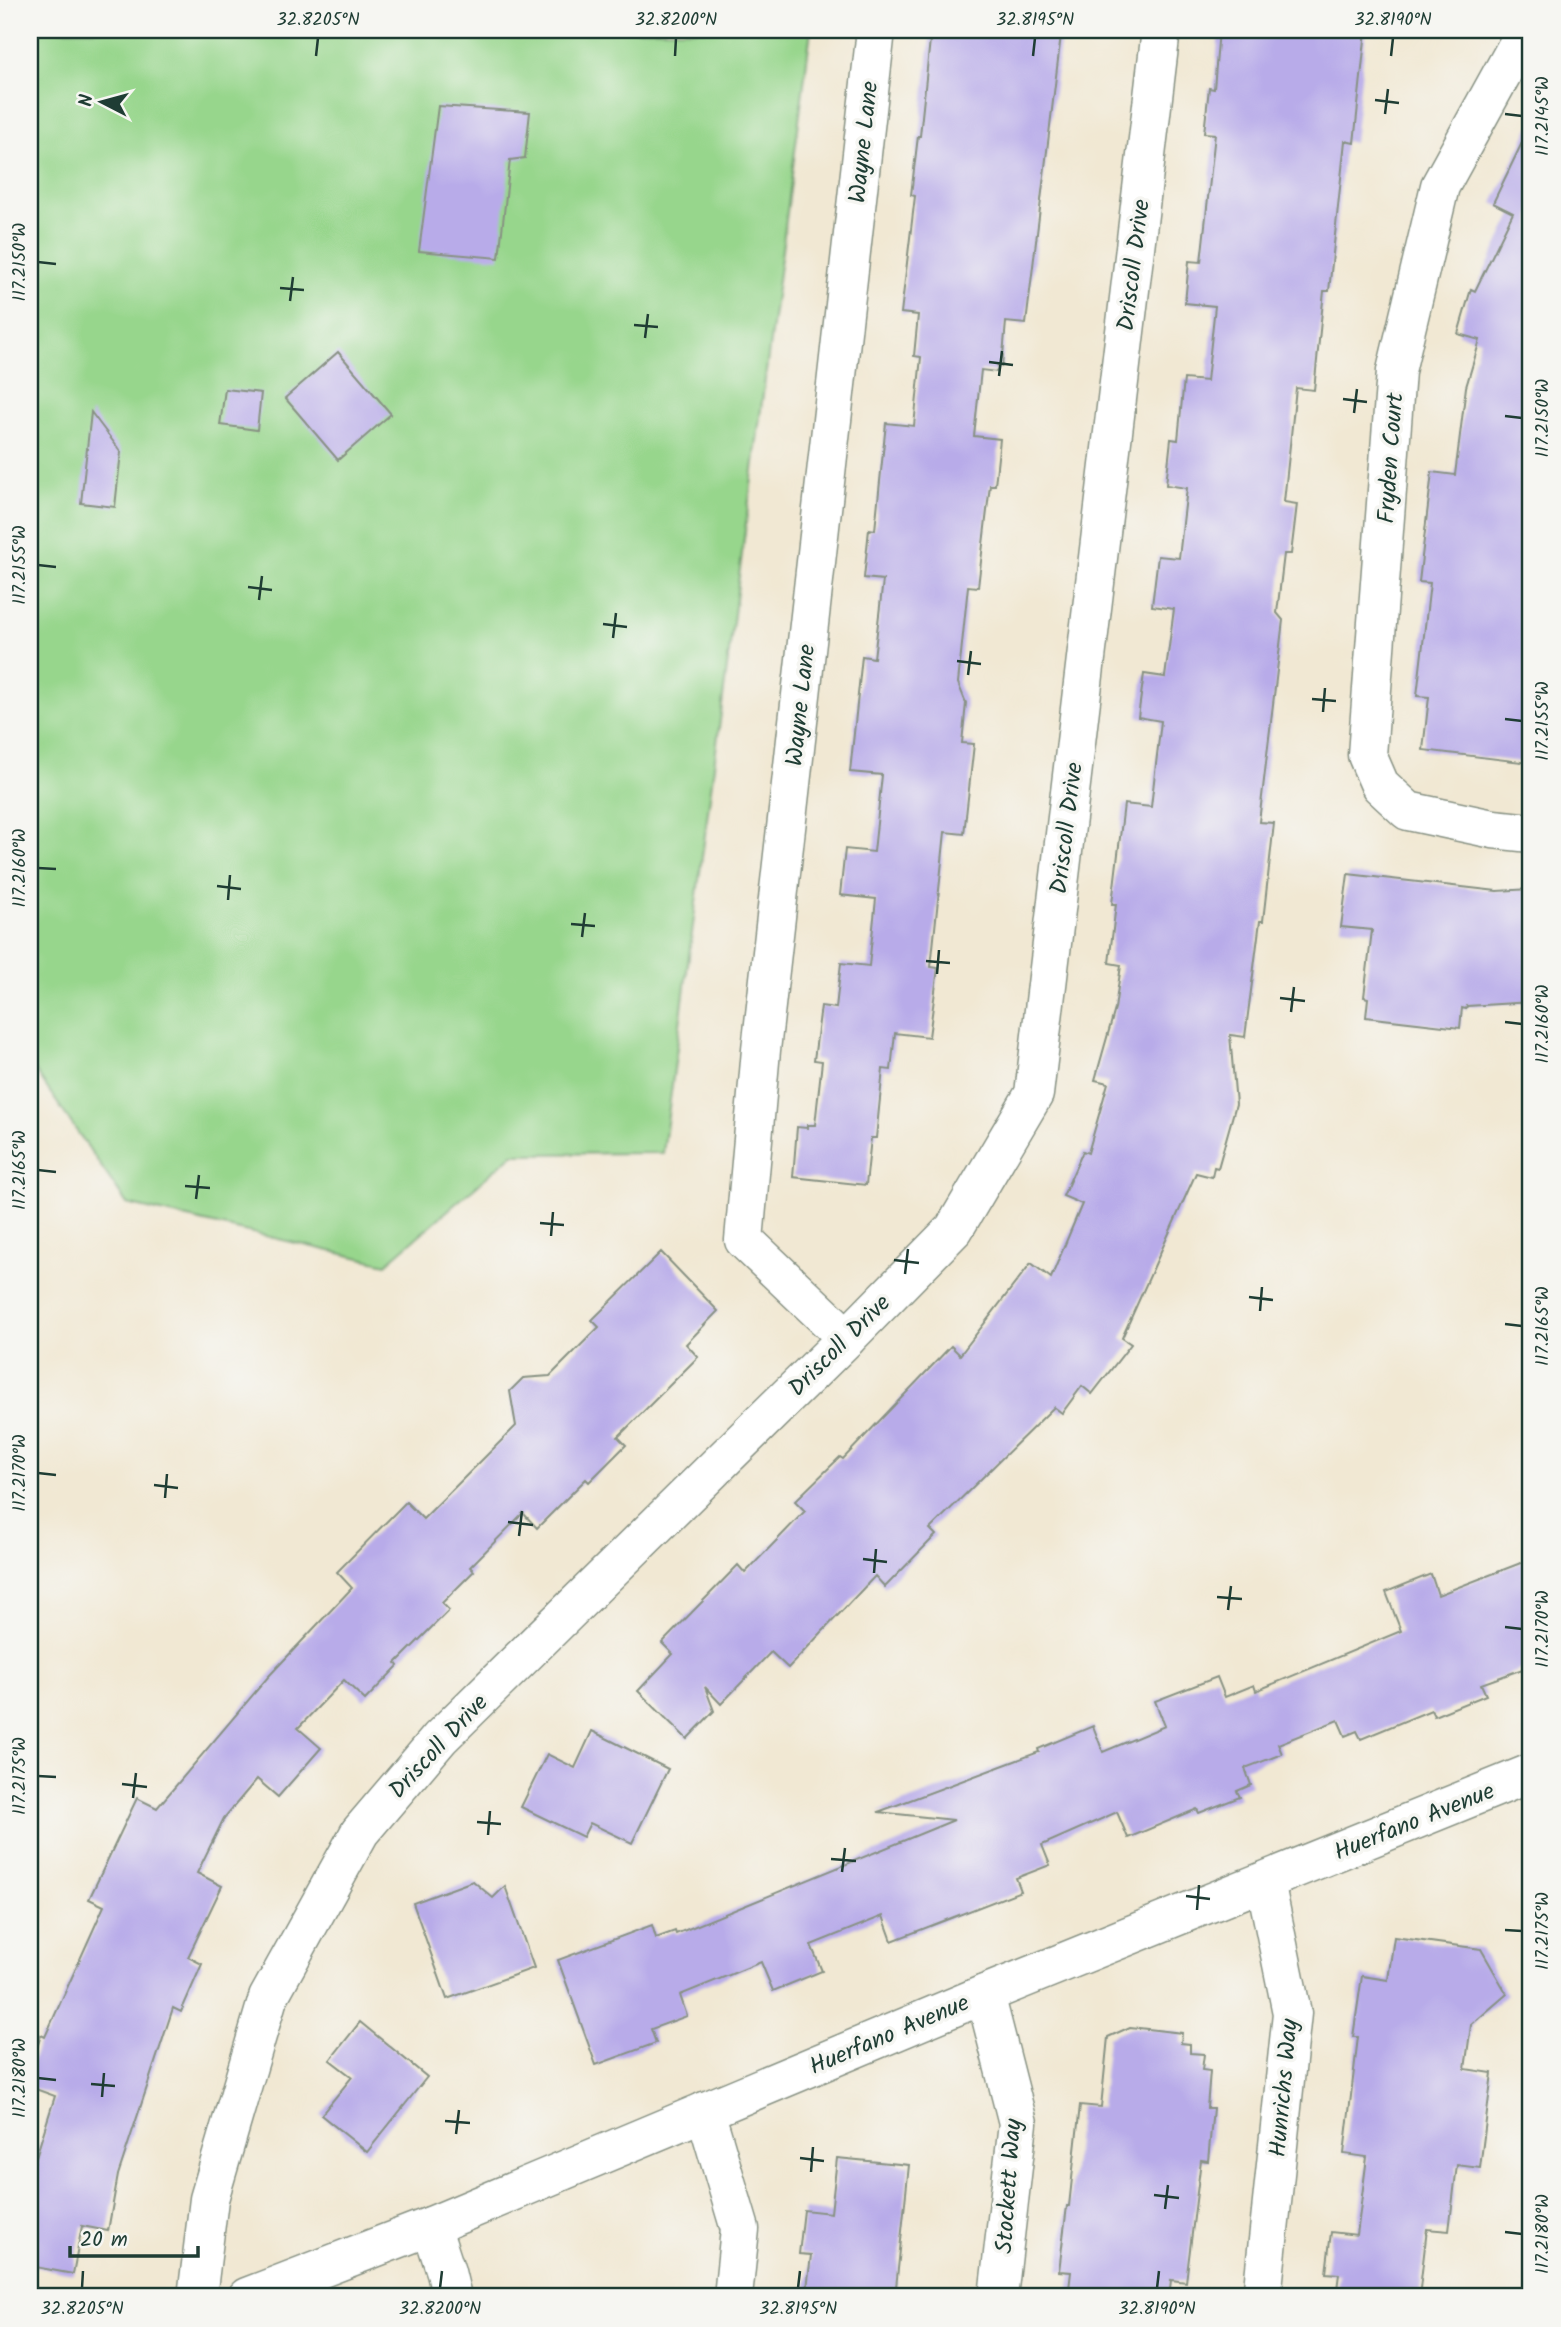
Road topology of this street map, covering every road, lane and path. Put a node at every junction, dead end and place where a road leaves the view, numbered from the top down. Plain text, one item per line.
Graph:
1 (876, 30) edge
2 (1161, 30) edge
3 (1526, 30) edge
4 (1531, 833) edge
5 (847, 1338) junction
6 (1531, 1773) edge
7 (1265, 1881) junction
8 (985, 1994) junction
9 (705, 2111) junction
10 (431, 2226) junction
11 (197, 2297) edge
12 (247, 2297) edge
13 (452, 2297) edge
14 (733, 2297) edge
15 (998, 2297) edge
16 (1262, 2297) edge

1 - 5 street, Wayne Lane
2 - 5 street, Driscoll Drive
3 - 4 street, Fryden Court
5 - 11 street, Driscoll Drive
6 - 7 street, Huerfano Avenue
7 - 8 street, Huerfano Avenue
7 - 16 street, Hunrichs Way
8 - 9 street, Huerfano Avenue
8 - 15 street, Stockett Way
9 - 10 street, Huerfano Avenue
9 - 14 street
10 - 12 street, Huerfano Avenue
10 - 13 street

